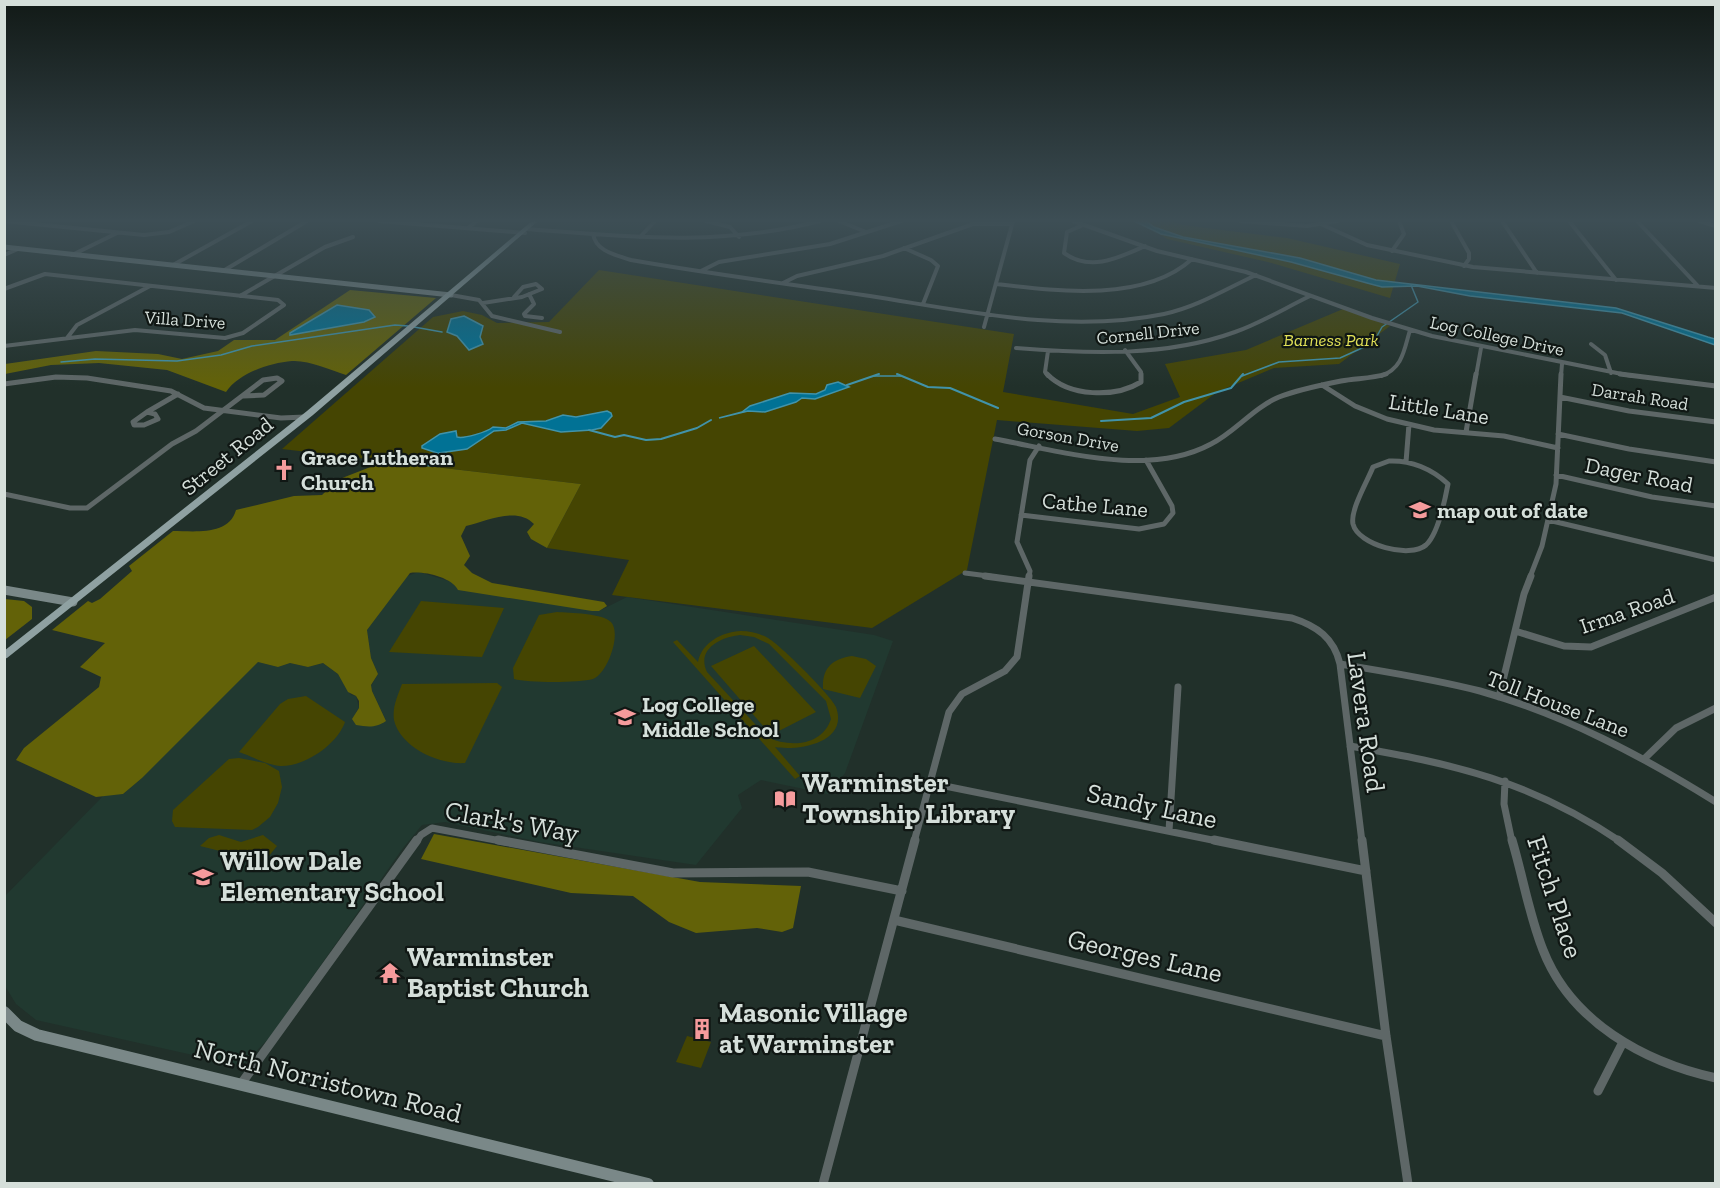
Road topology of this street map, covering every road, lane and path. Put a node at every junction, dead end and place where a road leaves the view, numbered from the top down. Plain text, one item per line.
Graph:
1 (34, 276) edge
2 (66, 276) edge
3 (276, 276) joint
4 (280, 276) edge
5 (475, 276) edge
6 (738, 276) edge
7 (796, 276) edge
8 (934, 276) edge
9 (998, 276) edge
10 (1161, 276) edge
11 (1253, 276) edge
12 (1260, 276) edge
13 (1576, 276) edge
14 (1613, 276) edge
15 (1688, 276) edge
16 (1616, 280) junction
17 (783, 283) junction
18 (996, 284) junction
19 (150, 286) junction
20 (1698, 287) junction
21 (1716, 288) edge
22 (4, 289) edge
23 (529, 294) junction
24 (451, 295) junction
25 (240, 296) junction
26 (247, 296) junction
27 (1310, 296) junction
28 (514, 297) junction
29 (483, 303) junction
30 (923, 304) junction
31 (987, 314) junction
32 (542, 318) dead end
33 (984, 327) dead end
34 (1410, 330) junction
35 (560, 332) dead end
36 (67, 338) junction
37 (1591, 344) dead end
38 (4, 346) edge
39 (1016, 348) dead end
40 (1481, 348) junction
41 (1125, 350) junction
42 (1048, 351) junction
43 (1562, 364) junction
44 (1611, 373) junction
45 (4, 384) edge
46 (1322, 385) junction
47 (1716, 386) edge
48 (178, 394) junction
49 (243, 396) junction
50 (1560, 397) junction
51 (224, 411) junction
52 (147, 412) junction
53 (304, 417) junction
54 (281, 418) junction
55 (1716, 422) edge
56 (1409, 424) junction
57 (288, 431) junction
58 (1466, 432) junction
59 (1558, 434) junction
60 (995, 439) dead end
61 (1039, 446) junction
62 (1558, 448) junction
63 (1146, 460) junction
64 (1406, 462) junction
65 (1716, 462) edge
66 (1556, 475) junction
67 (4, 494) edge
68 (1716, 506) edge
69 (1021, 515) junction
70 (1548, 520) junction
71 (1716, 560) edge
72 (965, 573) dead end
73 (1029, 582) junction
74 (4, 590) edge
75 (1716, 597) edge
76 (74, 602) junction
77 (1515, 631) junction
78 (4, 656) edge
79 (1340, 664) junction
80 (1178, 687) dead end
81 (1499, 697) junction
82 (1716, 708) edge
83 (1350, 746) junction
84 (1644, 759) junction
85 (1505, 781) junction
86 (930, 783) junction
87 (1716, 802) edge
88 (1169, 831) junction
89 (1366, 871) junction
90 (902, 891) junction
91 (894, 920) junction
92 (1716, 923) edge
93 (4, 1012) edge
94 (1386, 1036) junction
95 (1623, 1042) junction
96 (1716, 1078) edge
97 (241, 1084) junction
98 (1598, 1091) dead end
99 (648, 1184) edge
100 (823, 1184) edge
101 (1408, 1184) edge

1 - 22 street, Villa Drive
2 - 19 street, Villa Drive
3 - 25 street
3 - 26 street
4 - 24 street
5 - 24 main road, Street Road
6 - 17 street
7 - 17 street
8 - 30 street
9 - 18 street
10 - 18 street
11 - 31 street
12 - 27 street, Log College Drive
13 - 16 street
14 - 16 street
15 - 20 street
16 - 20 street
17 - 30 street
18 - 31 street
19 - 25 street, Villa Drive
19 - 36 street
20 - 21 street
23 - 28 street
23 - 28 street
23 - 32 street
24 - 29 street
24 - 53 main road, Street Road
25 - 26 street, Villa Drive
26 - 36 street, Villa Drive
27 - 34 street, Log College Drive
27 - 41 street, Cornell Drive
28 - 29 street
29 - 35 street
30 - 31 street
31 - 33 street
34 - 40 street, Log College Drive
34 - 46 street, Gorson Drive
36 - 38 street, Villa Drive
37 - 44 street
39 - 42 street, Cornell Drive
40 - 43 street, Log College Drive
40 - 58 street
41 - 42 street, Cornell Drive
41 - 42 street
43 - 44 street, Log College Drive
43 - 50 street
44 - 47 street, Log College Drive
45 - 48 street
46 - 56 street, Little Lane
46 - 63 street, Gorson Drive
48 - 51 street
48 - 52 street
49 - 49 street
49 - 51 street
50 - 55 street, Darrah Road
50 - 59 street
51 - 54 street
51 - 67 street
52 - 52 street
53 - 54 street
53 - 57 main road, Street Road
54 - 57 street
56 - 58 street, Little Lane
56 - 64 street
57 - 76 main road, Street Road
58 - 62 street, Little Lane
59 - 62 street
59 - 65 street
60 - 61 street, Gorson Drive
61 - 63 street, Gorson Drive
61 - 69 street
62 - 66 street
63 - 69 street, Cathe Lane
64 - 64 street
66 - 68 street, Dager Road
66 - 70 street
69 - 73 street
70 - 71 street
70 - 77 street
72 - 73 street, Lavera Road
73 - 79 street, Lavera Road
73 - 86 street
74 - 76 street
75 - 77 street, Irma Road
76 - 78 main road, Street Road
77 - 81 street
79 - 81 street, Toll House Lane
79 - 83 street, Lavera Road
80 - 88 street
81 - 84 street, Toll House Lane
82 - 84 street
83 - 85 street
83 - 89 street, Lavera Road
84 - 87 street, Toll House Lane
85 - 92 street
85 - 95 street, Fitch Place
86 - 88 street, Sandy Lane
86 - 90 street
88 - 89 street, Sandy Lane
89 - 94 street, Lavera Road
90 - 91 street
90 - 97 street, Clark's Way
91 - 94 street, Georges Lane
91 - 100 street
93 - 97 street, North Norristown Road
94 - 101 street, Lavera Road
95 - 96 street, Fitch Place
95 - 98 street
97 - 99 street, North Norristown Road

